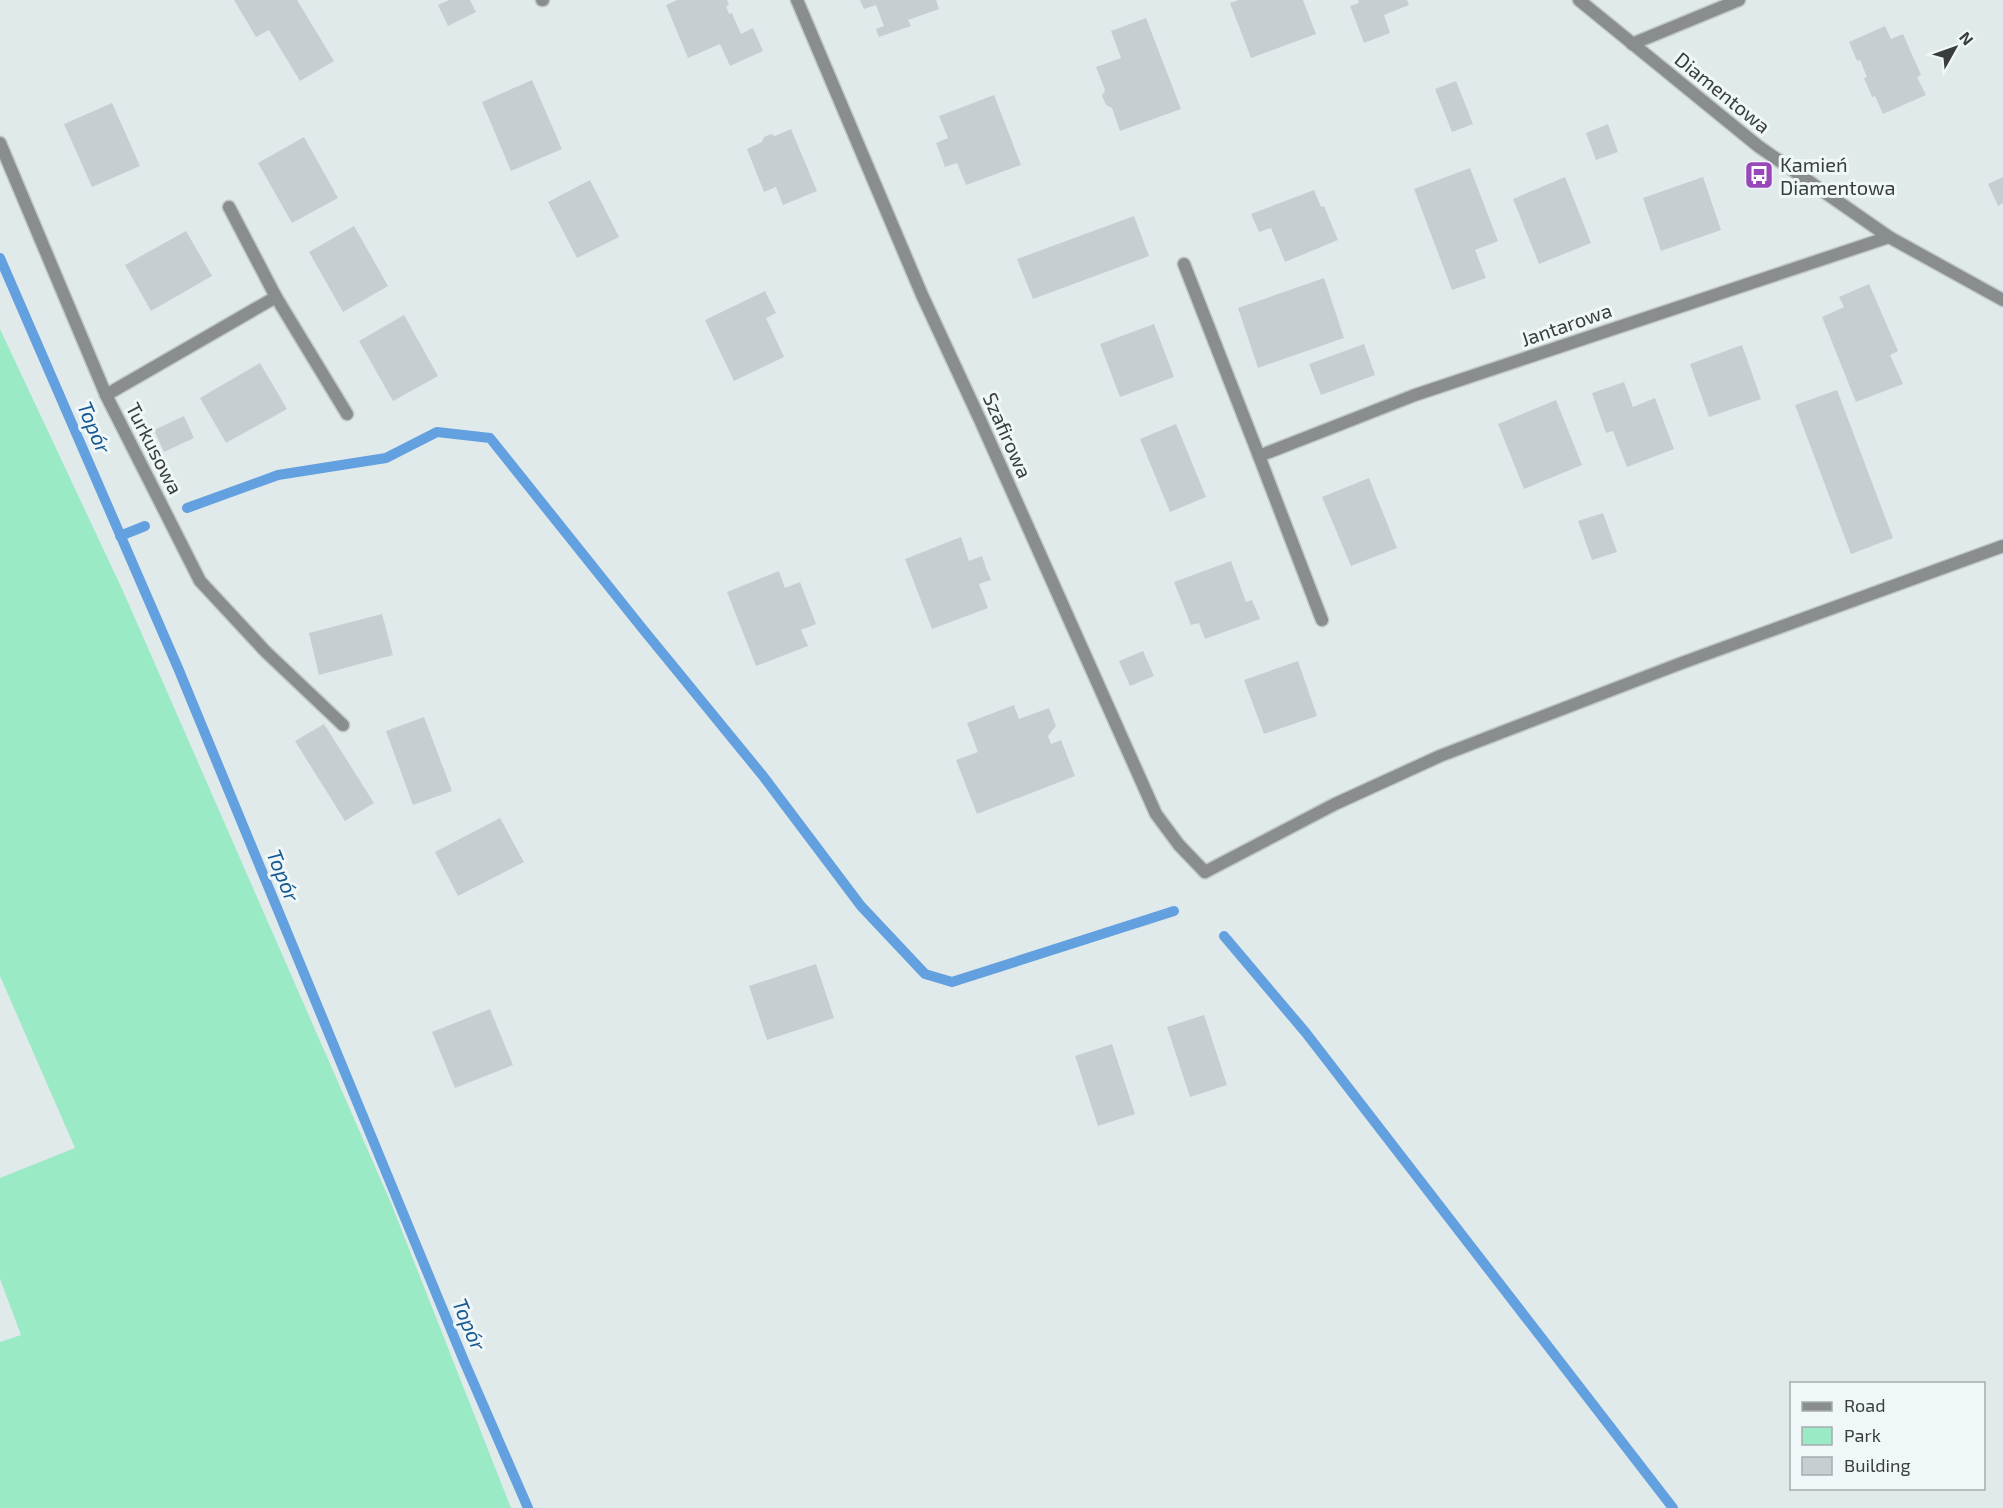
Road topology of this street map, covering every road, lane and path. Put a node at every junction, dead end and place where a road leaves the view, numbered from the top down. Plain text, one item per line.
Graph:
1 (797, 0) edge
2 (1579, 0) edge
3 (1739, 0) edge
4 (1632, 44) junction
5 (0, 143) edge
6 (230, 207) dead end
7 (1889, 237) junction
8 (1184, 264) dead end
9 (276, 297) junction
10 (2003, 300) edge
11 (106, 395) junction
12 (347, 414) dead end
13 (1259, 456) junction
14 (2003, 546) edge
15 (1322, 620) dead end
16 (343, 725) dead end

1 - 14 street, Szafirowa
2 - 4 street, Diamentowa
3 - 4 street
4 - 7 street, Diamentowa
5 - 11 street, Turkusowa
6 - 9 street
7 - 10 street, Diamentowa
7 - 13 street, Jantarowa
8 - 13 street
9 - 11 street
9 - 12 street
11 - 16 street, Turkusowa
13 - 15 street

